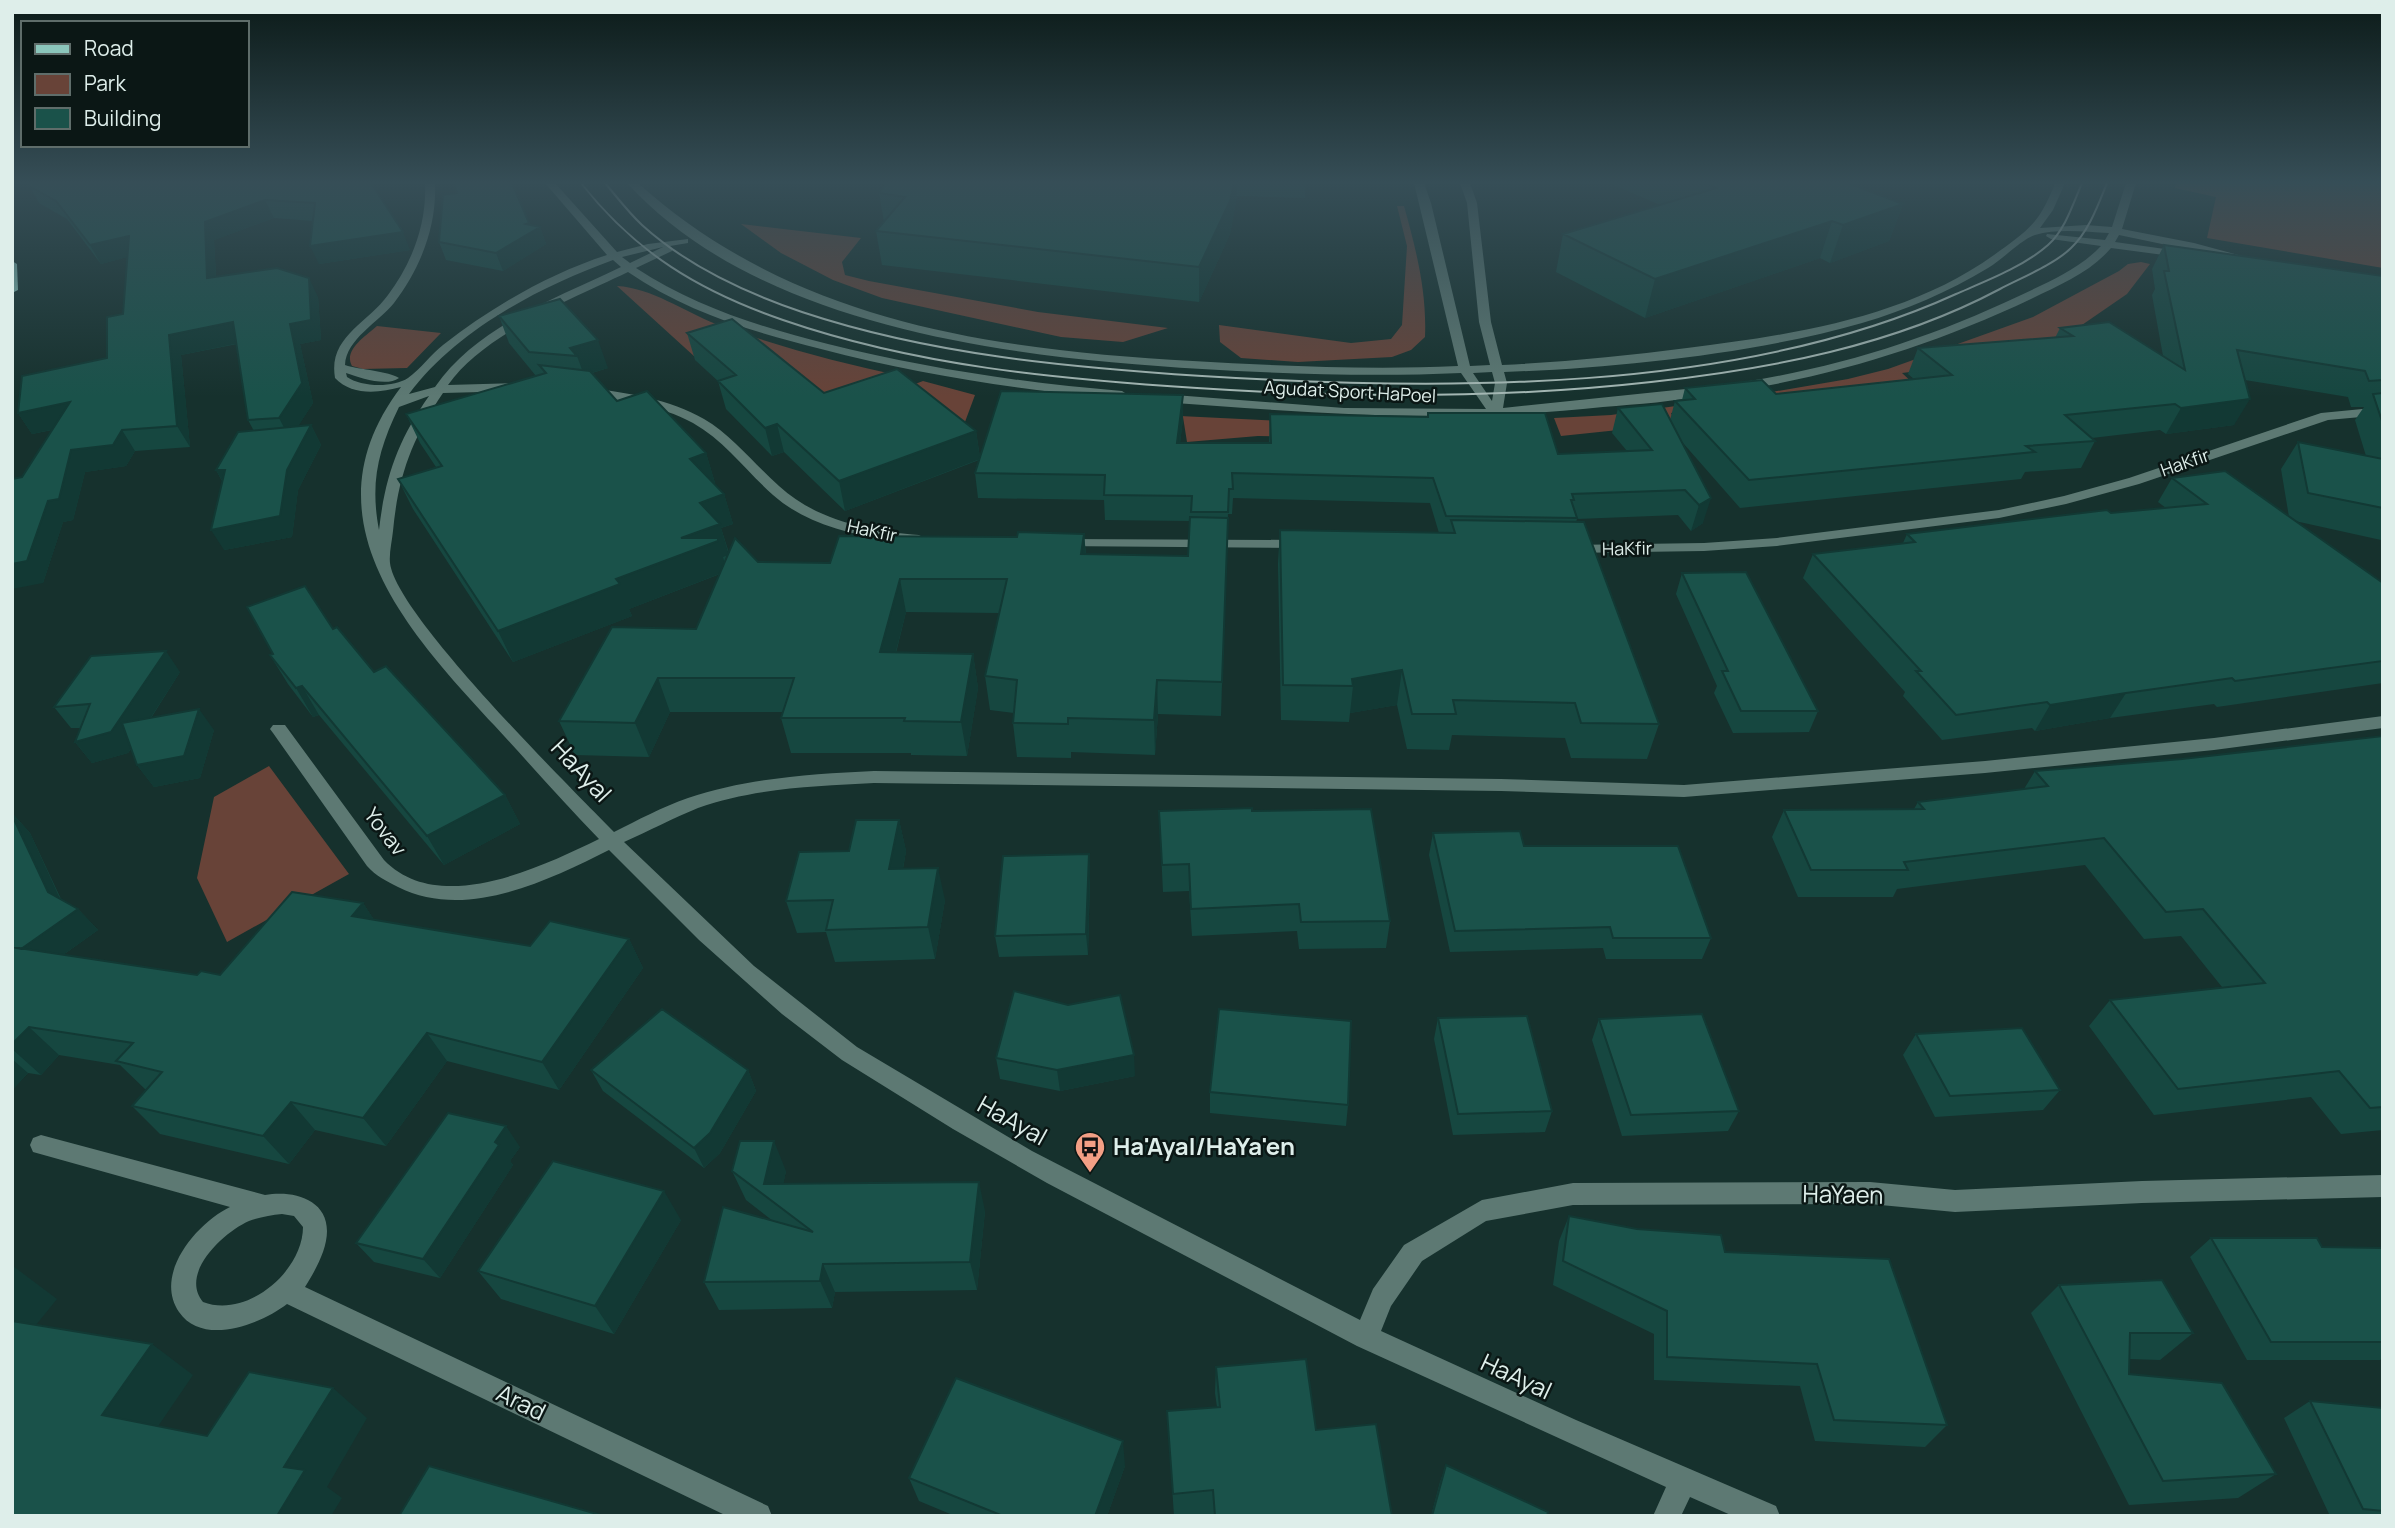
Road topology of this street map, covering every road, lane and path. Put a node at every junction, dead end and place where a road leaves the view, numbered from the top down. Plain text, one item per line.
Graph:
1 (417, 254) edge
2 (656, 254) edge
3 (720, 254) edge
4 (1438, 254) edge
5 (1478, 254) edge
6 (1999, 254) edge
7 (2097, 254) edge
8 (2195, 254) edge
9 (2228, 254) edge
10 (613, 255) joint
11 (12, 264) edge
12 (629, 267) junction
13 (12, 290) edge
14 (459, 365) junction
15 (1498, 369) junction
16 (1465, 370) junction
17 (410, 382) junction
18 (571, 390) edge
19 (431, 395) junction
20 (393, 405) junction
21 (2383, 411) edge
22 (1496, 413) junction
23 (931, 540) edge
24 (1047, 542) edge
25 (1321, 545) edge
26 (1553, 548) edge
27 (383, 568) junction
28 (2383, 722) edge
29 (279, 729) dead end
30 (612, 843) junction
31 (41, 1145) dead end
32 (2383, 1186) edge
33 (263, 1205) junction
34 (285, 1290) junction
35 (1366, 1337) junction
36 (1683, 1481) junction
37 (758, 1516) edge
38 (1667, 1516) edge
39 (1766, 1516) edge

1 - 17 street
2 - 12 street
3 - 16 street, Agudat Sport HaPoel
4 - 16 street
5 - 15 street
6 - 15 street, Agudat Sport HaPoel
7 - 22 street, Agudat Sport HaPoel
8 - 9 street
10 - 12 street, Agudat Sport HaPoel
10 - 17 street, HaAyal
11 - 13 main road
12 - 14 street
12 - 22 street, Agudat Sport HaPoel
14 - 17 street
14 - 19 street
14 - 19 street
15 - 16 street, Agudat Sport HaPoel
15 - 22 street
16 - 22 street
17 - 19 street
17 - 20 street, HaAyal
18 - 23 street, HaKfir
19 - 20 street
19 - 27 street
20 - 27 street, HaAyal
21 - 26 street, HaKfir
24 - 25 street
27 - 30 street, HaAyal
28 - 30 street
29 - 30 street, Yovav
30 - 35 street, HaAyal
31 - 33 street
32 - 35 street, HaYaen
33 - 34 street
33 - 34 street
34 - 37 street, Arad
35 - 36 street, HaAyal
36 - 38 street
36 - 39 street, HaAyal

